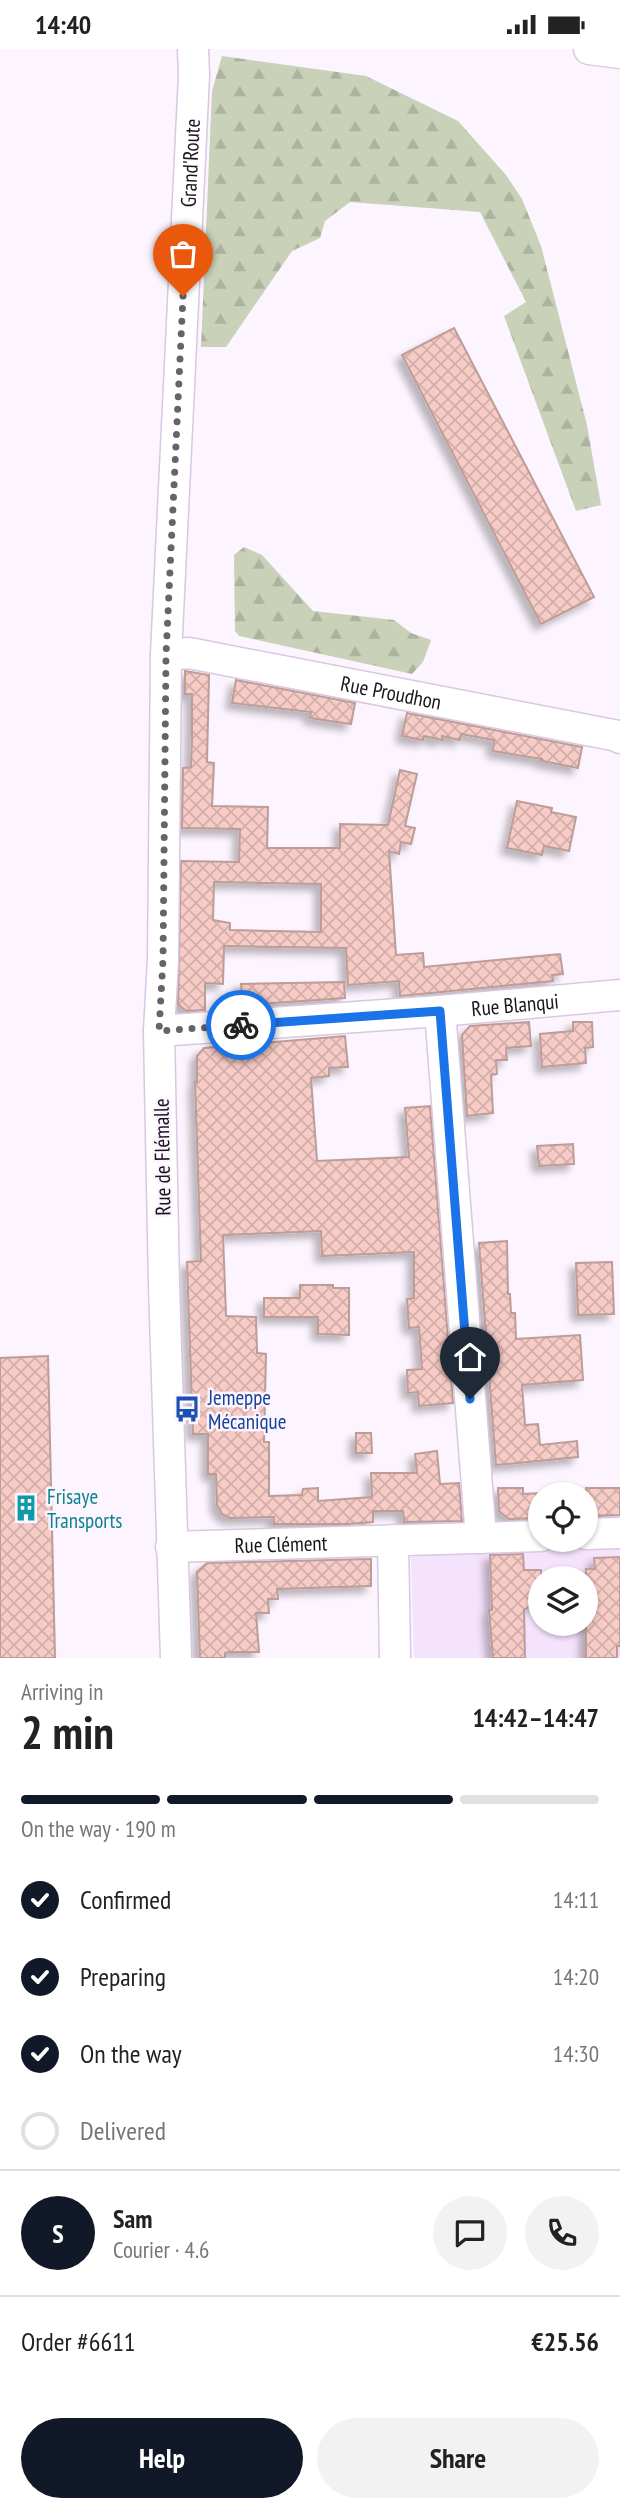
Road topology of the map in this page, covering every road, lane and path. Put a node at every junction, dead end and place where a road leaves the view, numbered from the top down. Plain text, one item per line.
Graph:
1 (192, 49) edge
2 (589, 49) edge
3 (620, 53) edge
4 (166, 655) junction
5 (619, 737) edge
6 (620, 995) edge
7 (440, 1011) junction
8 (159, 1031) junction
9 (620, 1533) edge
10 (598, 1534) edge
11 (528, 1536) edge
12 (481, 1538) junction
13 (393, 1540) junction
14 (171, 1546) junction
15 (176, 1658) edge
16 (395, 1658) edge

1 - 4 street, Grand'Route
2 - 3 street
4 - 5 street, Rue Proudhon
4 - 8 street, Rue de Flémalle
6 - 7 street, Rue Blanqui
7 - 8 street, Rue Blanqui
7 - 12 street
8 - 14 street, Rue de Flémalle
9 - 10 street
11 - 12 street, Rue Clément
12 - 13 street, Rue Clément
13 - 14 street, Rue Clément
13 - 16 street
14 - 15 street, Rue de Flémalle

